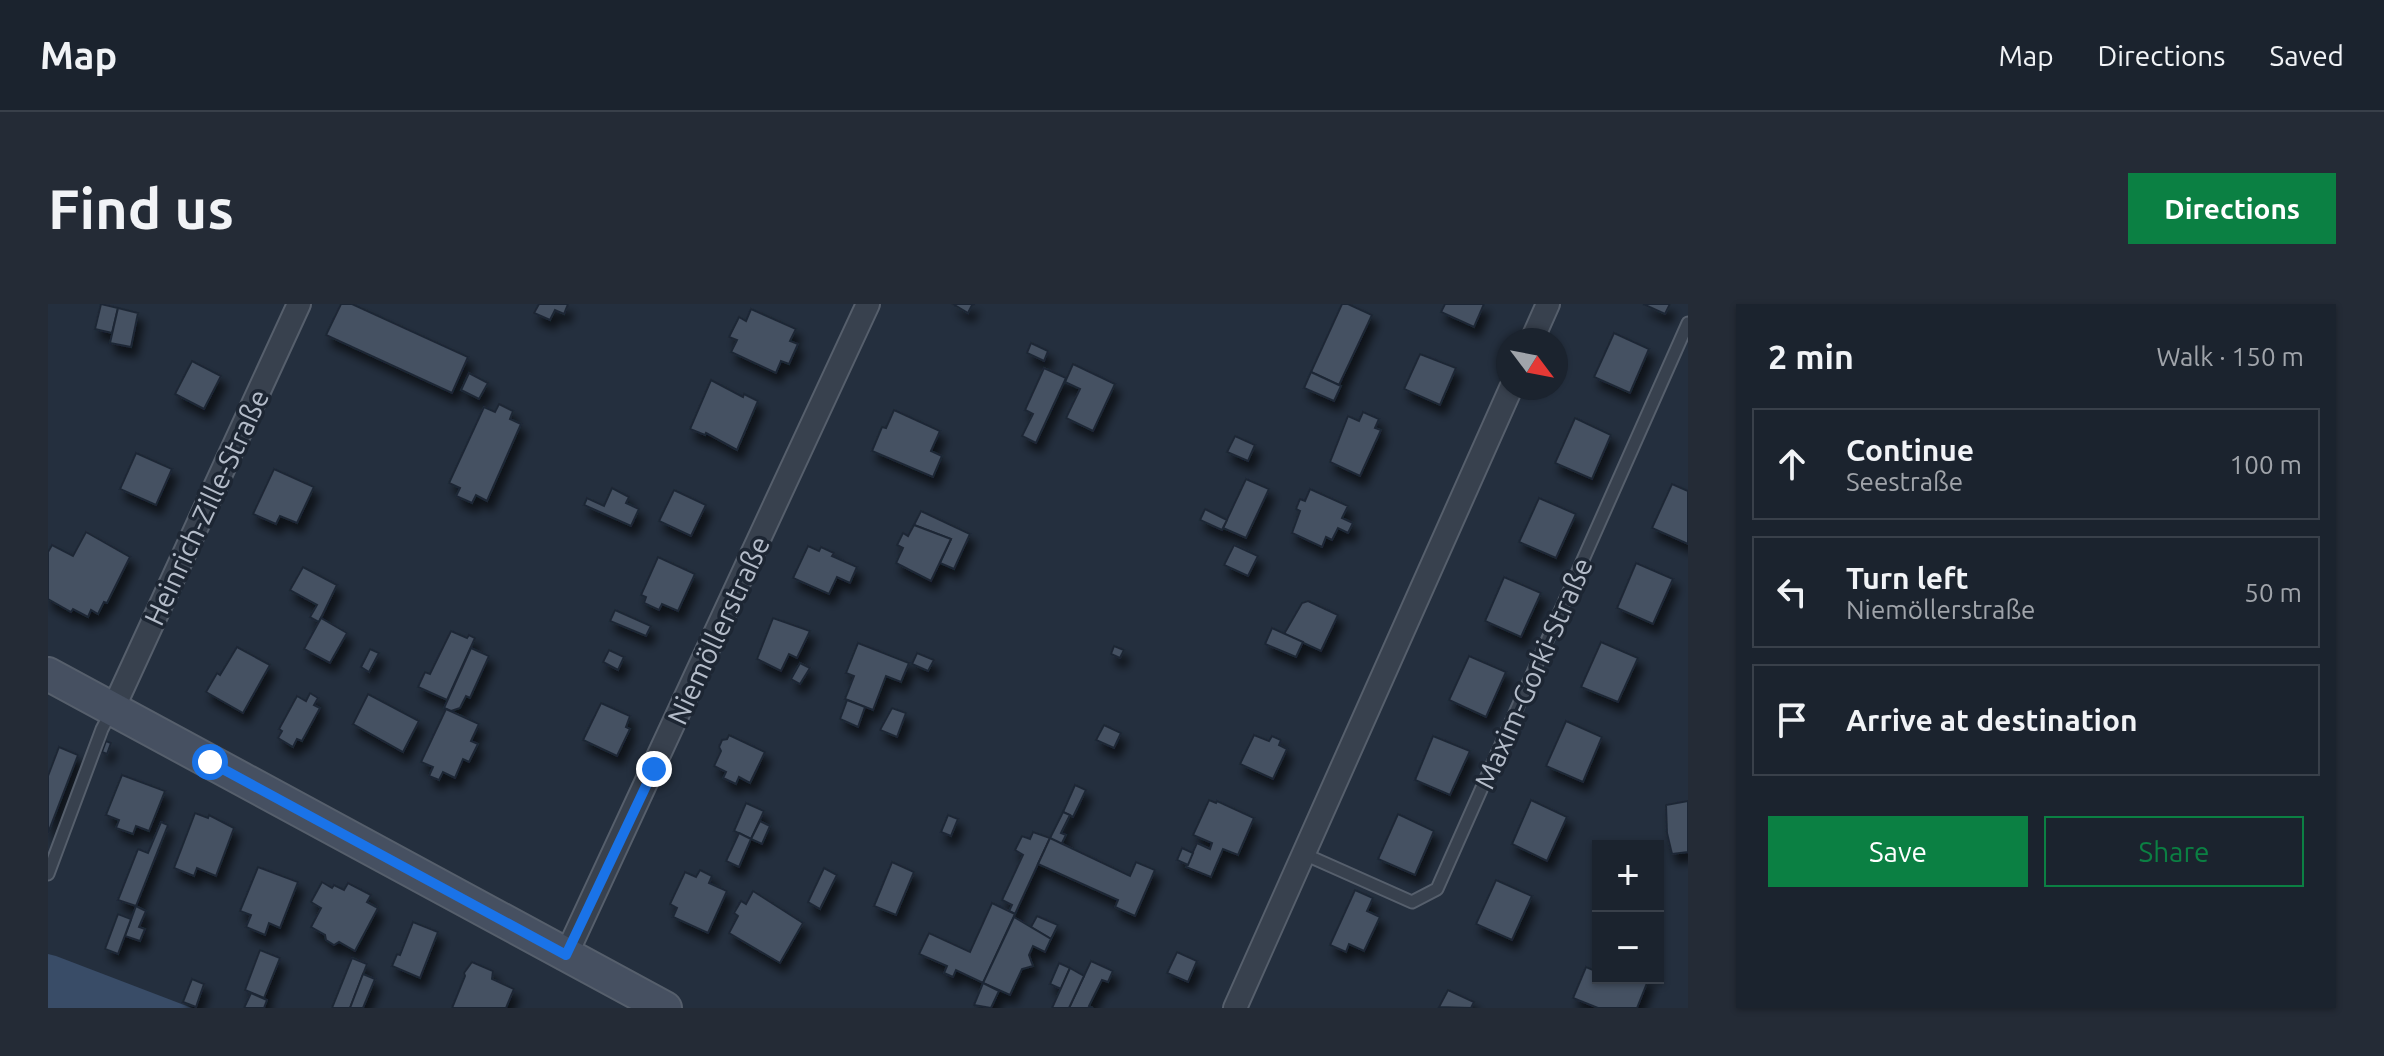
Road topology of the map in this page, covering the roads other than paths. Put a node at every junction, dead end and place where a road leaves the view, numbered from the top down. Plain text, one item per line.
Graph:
1 (299, 304) edge
2 (868, 304) edge
3 (1548, 304) edge
4 (1688, 323) edge
5 (1537, 328) edge
6 (1506, 400) edge
7 (48, 674) edge
8 (113, 709) junction
9 (1304, 854) junction
10 (48, 874) edge
11 (566, 955) junction
12 (665, 1008) edge
13 (1235, 1008) edge

1 - 8 street, Heinrich-Zille-Straße
2 - 11 street, Niemöllerstraße
3 - 5 street
4 - 9 lane, Maxim-Gorki-Straße
6 - 9 street
7 - 8 main road
8 - 10 lane
8 - 11 main road
9 - 13 street
11 - 12 main road

